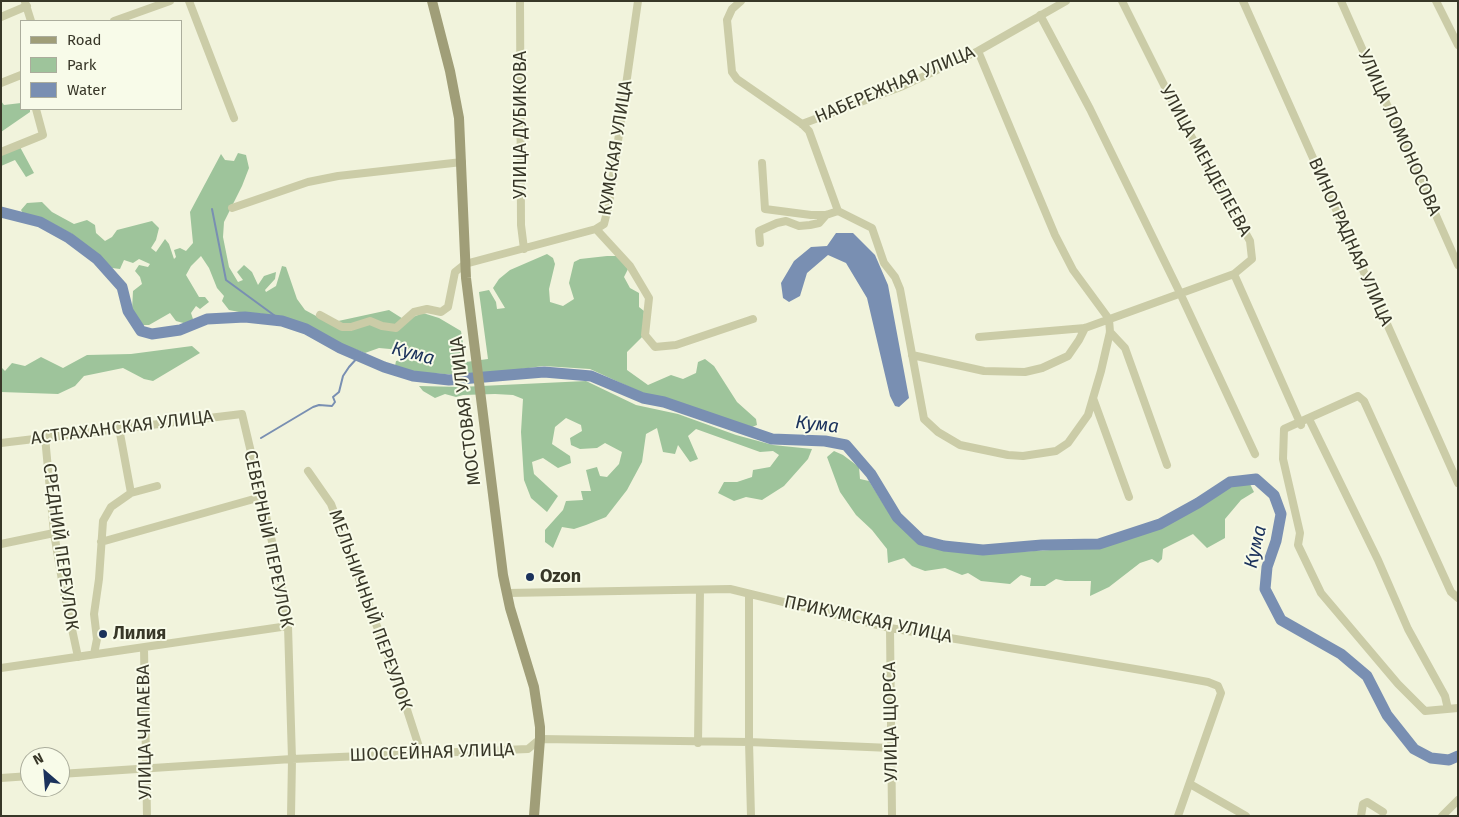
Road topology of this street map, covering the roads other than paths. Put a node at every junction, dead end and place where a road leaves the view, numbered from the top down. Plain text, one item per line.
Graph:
1 (170, 1) edge
2 (189, 1) edge
3 (432, 1) edge
4 (520, 1) edge
5 (638, 1) edge
6 (741, 1) edge
7 (1066, 1) edge
8 (1122, 1) edge
9 (1243, 1) edge
10 (1341, 1) edge
11 (1436, 1) edge
12 (26, 4) edge
13 (1040, 15) junction
14 (1, 17) edge
15 (31, 20) edge
16 (117, 20) edge
17 (1458, 46) edge
18 (978, 51) junction
19 (20, 75) edge
20 (1, 83) edge
21 (36, 110) edge
22 (234, 118) dead end
23 (802, 124) junction
24 (1, 152) edge
25 (462, 162) junction
26 (762, 163) dead end
27 (232, 208) dead end
28 (838, 211) junction
29 (826, 214) junction
30 (596, 229) junction
31 (760, 243) dead end
32 (524, 249) junction
33 (466, 264) junction
34 (1458, 265) edge
35 (1234, 274) junction
36 (1180, 293) junction
37 (320, 315) dead end
38 (753, 319) dead end
39 (1109, 319) junction
40 (1085, 328) junction
41 (1110, 332) junction
42 (979, 337) dead end
43 (912, 355) junction
44 (1093, 398) junction
45 (242, 414) joint
46 (1309, 419) junction
47 (1300, 424) junction
48 (119, 428) junction
49 (45, 437) junction
50 (1, 443) edge
51 (1255, 454) dead end
52 (1167, 464) dead end
53 (308, 471) dead end
54 (1458, 483) edge
55 (157, 486) dead end
56 (131, 493) junction
57 (261, 497) junction
58 (1129, 497) dead end
59 (54, 533) junction
60 (101, 542) junction
61 (1, 544) edge
62 (700, 590) junction
63 (507, 593) junction
64 (749, 594) junction
65 (1458, 598) edge
66 (288, 626) junction
67 (890, 628) junction
68 (144, 648) junction
69 (94, 654) junction
70 (78, 657) junction
71 (1, 668) edge
72 (1458, 708) edge
73 (1448, 709) junction
74 (540, 739) junction
75 (749, 742) junction
76 (698, 743) junction
77 (891, 748) junction
78 (421, 753) junction
79 (292, 759) junction
80 (147, 769) junction
81 (70, 773) edge
82 (20, 777) edge
83 (1, 778) edge
84 (1190, 784) junction
85 (1458, 800) edge
86 (1383, 812) dead end
87 (147, 816) edge
88 (291, 816) edge
89 (534, 816) edge
90 (751, 816) edge
91 (892, 816) edge
92 (1178, 816) edge
93 (1246, 816) edge
94 (1361, 816) edge
95 (1442, 816) edge

1 - 16 street
2 - 22 street
3 - 25 main road, МОСТОВАЯ УЛИЦА
4 - 32 street, УЛИЦА ДУБИКОВА
5 - 30 street, КУМСКАЯ УЛИЦА
6 - 23 street
7 - 13 street, НАБЕРЕЖНАЯ УЛИЦА
8 - 35 street, УЛИЦА МЕНДЕЛЕЕВА
9 - 54 street, ВИНОГРАДНАЯ УЛИЦА
10 - 34 street, УЛИЦА ЛОМОНОСОВА
11 - 17 street
12 - 14 street
12 - 15 street
13 - 18 street, НАБЕРЕЖНАЯ УЛИЦА
13 - 36 street
18 - 23 street, НАБЕРЕЖНАЯ УЛИЦА
18 - 39 street
19 - 20 street
21 - 24 street
23 - 28 street
25 - 27 street
25 - 33 main road, МОСТОВАЯ УЛИЦА
26 - 29 street
28 - 29 street
28 - 43 street
29 - 31 street
30 - 32 street
30 - 38 street, КУМСКАЯ УЛИЦА
32 - 33 street
33 - 37 street
33 - 63 main road, МОСТОВАЯ УЛИЦА
35 - 36 street
35 - 47 street
36 - 39 street
36 - 51 street
39 - 40 street
39 - 41 street
40 - 42 street
40 - 43 street
41 - 44 street
41 - 52 street
43 - 44 street
44 - 58 street
45 - 48 street, АСТРАХАНСКАЯ УЛИЦА
45 - 57 street, СЕВЕРНЫЙ ПЕРЕУЛОК
46 - 47 street
46 - 65 street
46 - 73 street
47 - 73 street
48 - 49 street, АСТРАХАНСКАЯ УЛИЦА
48 - 56 street
49 - 50 street, АСТРАХАНСКАЯ УЛИЦА
49 - 59 street, СРЕДНИЙ ПЕРЕУЛОК
53 - 78 street, МЕЛЬНИЧНЫЙ ПЕРЕУЛОК
55 - 56 street
56 - 60 street
57 - 60 street
57 - 66 street, СЕВЕРНЫЙ ПЕРЕУЛОК
59 - 61 street
59 - 70 street, СРЕДНИЙ ПЕРЕУЛОК
60 - 69 street
62 - 63 street, ПРИКУМСКАЯ УЛИЦА
62 - 64 street, ПРИКУМСКАЯ УЛИЦА
62 - 76 street
63 - 74 main road, МОСТОВАЯ УЛИЦА
64 - 67 street, ПРИКУМСКАЯ УЛИЦА
64 - 75 street
66 - 68 street
66 - 79 street, СЕВЕРНЫЙ ПЕРЕУЛОК
67 - 77 street, УЛИЦА ЩОРСА
67 - 84 street, ПРИКУМСКАЯ УЛИЦА
68 - 69 street
68 - 80 street, УЛИЦА ЧАПАЕВА
69 - 70 street
70 - 71 street
72 - 73 street
74 - 76 street, ШОССЕЙНАЯ УЛИЦА
74 - 78 street, ШОССЕЙНАЯ УЛИЦА
74 - 89 main road, МОСТОВАЯ УЛИЦА
75 - 76 street, ШОССЕЙНАЯ УЛИЦА
75 - 77 street, ШОССЕЙНАЯ УЛИЦА
75 - 90 street
77 - 91 street, УЛИЦА ЩОРСА
78 - 79 street, ШОССЕЙНАЯ УЛИЦА
79 - 80 street, ШОССЕЙНАЯ УЛИЦА
79 - 88 street, СЕВЕРНЫЙ ПЕРЕУЛОК
80 - 81 street, ШОССЕЙНАЯ УЛИЦА
80 - 87 street, УЛИЦА ЧАПАЕВА
82 - 83 street
84 - 92 street
84 - 93 street
85 - 95 street
86 - 94 street

